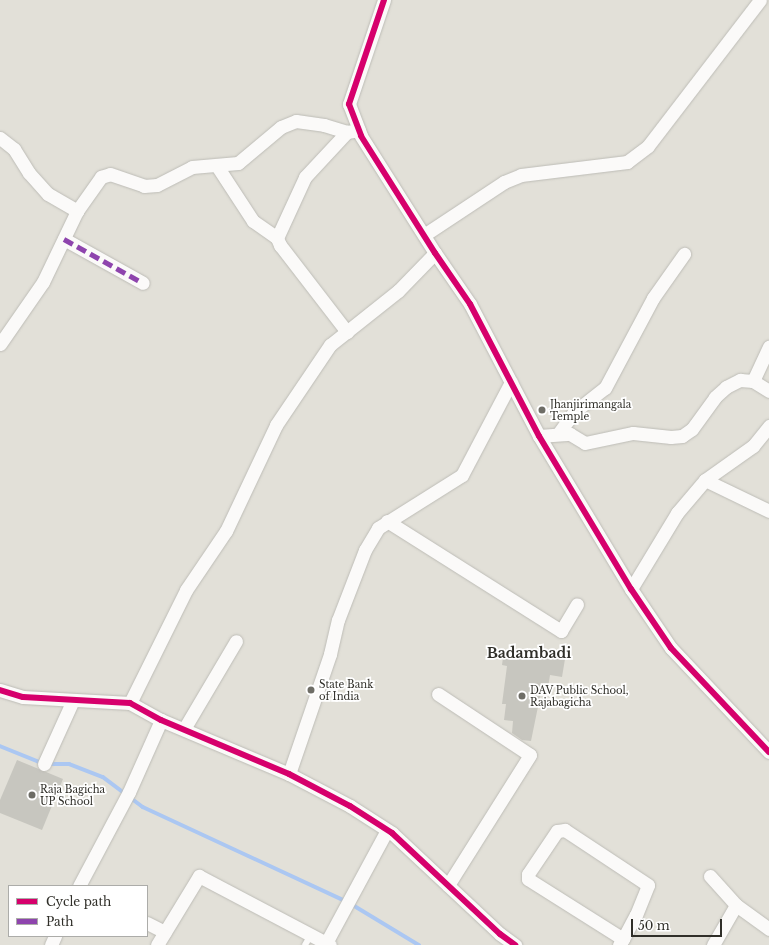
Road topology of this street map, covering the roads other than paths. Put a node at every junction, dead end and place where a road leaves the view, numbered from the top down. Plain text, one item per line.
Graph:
1 (384, 0) edge
2 (760, 0) edge
3 (353, 131) junction
4 (0, 138) edge
5 (217, 166) junction
6 (77, 211) junction
7 (424, 235) junction
8 (277, 238) junction
9 (64, 239) junction
10 (435, 253) junction
11 (684, 254) dead end
12 (143, 283) dead end
13 (347, 332) junction
14 (0, 344) edge
15 (769, 346) edge
16 (752, 381) junction
17 (511, 382) junction
18 (769, 391) edge
19 (769, 426) edge
20 (558, 434) junction
21 (539, 436) junction
22 (706, 480) junction
23 (769, 511) edge
24 (387, 522) junction
25 (631, 589) junction
26 (577, 604) dead end
27 (236, 641) dead end
28 (0, 690) edge
29 (438, 694) dead end
30 (73, 700) junction
31 (130, 703) junction
32 (160, 720) junction
33 (184, 729) junction
34 (769, 752) edge
35 (44, 764) dead end
36 (289, 774) junction
37 (386, 830) junction
38 (710, 876) dead end
39 (80, 885) edge
40 (448, 885) junction
41 (736, 904) junction
42 (148, 924) edge
43 (769, 929) edge
44 (165, 932) junction
45 (308, 940) edge
46 (621, 942) edge
47 (328, 944) edge
48 (158, 945) edge
49 (515, 945) edge
50 (712, 945) edge

1 - 3 street
2 - 7 street
3 - 5 street
3 - 7 street
3 - 8 street
4 - 6 street
5 - 6 street
5 - 8 street
6 - 9 street
7 - 10 street
8 - 13 street
9 - 12 street
9 - 14 street
10 - 13 street
10 - 17 street
11 - 20 street
13 - 31 street
15 - 16 street
16 - 18 street
16 - 20 street
17 - 21 street
17 - 24 street
19 - 22 street
20 - 21 street
21 - 25 street
22 - 23 street
22 - 25 street
24 - 26 street
24 - 36 street
25 - 34 street
27 - 33 street
28 - 30 street
29 - 40 street
30 - 31 street
30 - 35 street
31 - 32 street
32 - 33 street
32 - 39 street
33 - 36 street
36 - 37 street
37 - 40 street
37 - 47 street
38 - 41 street
40 - 49 street
41 - 43 street
41 - 50 street
42 - 44 street
44 - 45 street
44 - 48 street
45 - 47 street
46 - 46 street

